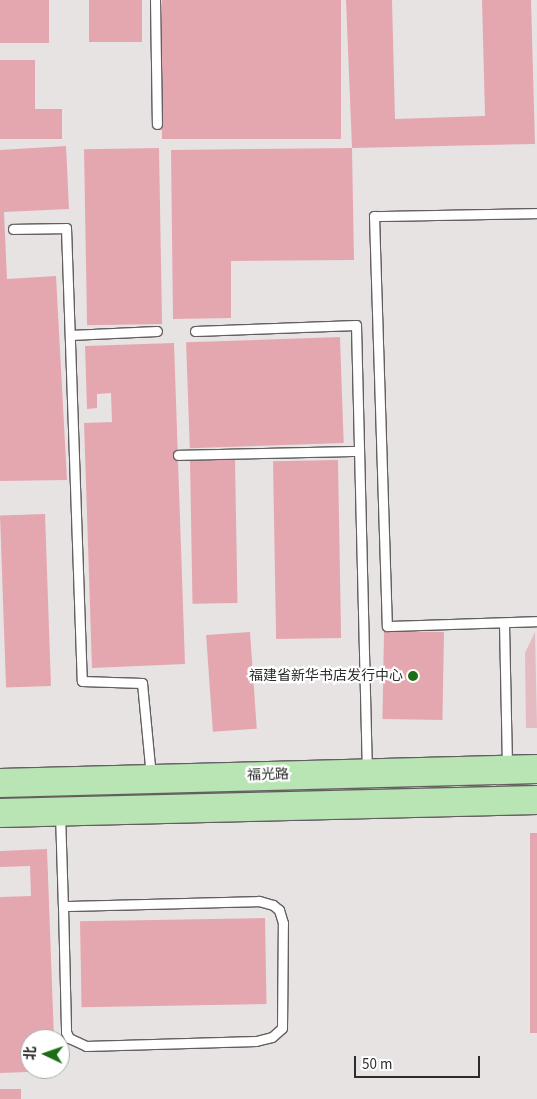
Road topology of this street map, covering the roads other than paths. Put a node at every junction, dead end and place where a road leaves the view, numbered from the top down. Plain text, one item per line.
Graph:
1 (155, 0) edge
2 (157, 124) dead end
3 (537, 213) edge
4 (13, 228) dead end
5 (156, 330) dead end
6 (195, 330) dead end
7 (70, 335) junction
8 (359, 450) junction
9 (178, 455) dead end
10 (537, 621) edge
11 (504, 623) junction
12 (537, 769) edge
13 (507, 770) junction
14 (367, 772) junction
15 (151, 780) junction
16 (0, 783) edge
17 (537, 800) edge
18 (60, 812) junction
19 (0, 813) edge
20 (63, 906) junction

1 - 2 lane
3 - 11 lane
4 - 7 lane
5 - 7 lane
6 - 8 lane
7 - 15 lane
8 - 9 lane
8 - 14 lane
10 - 11 lane
11 - 13 lane
12 - 13 main road, 福光路
13 - 14 main road, 福光路
14 - 15 main road, 福光路
15 - 16 main road, 福光路
17 - 18 main road
18 - 19 main road
18 - 20 lane
20 - 20 lane

